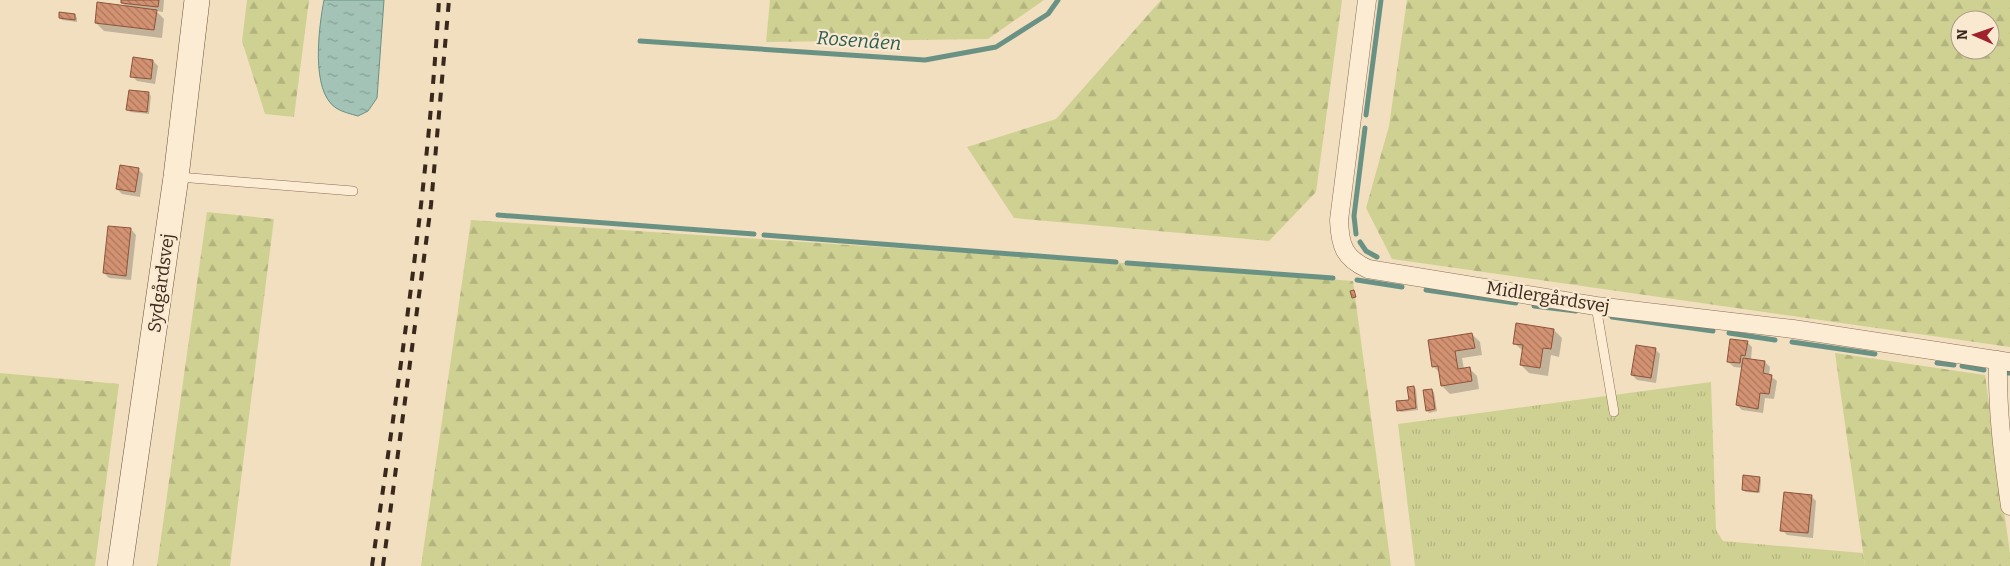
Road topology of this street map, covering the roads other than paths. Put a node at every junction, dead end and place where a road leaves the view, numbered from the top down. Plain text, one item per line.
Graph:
1 (196, 0) edge
2 (1367, 0) edge
3 (176, 176) junction
4 (353, 191) dead end
5 (1596, 306) junction
6 (2004, 361) edge
7 (1614, 412) dead end
8 (2010, 506) edge
9 (120, 566) edge

1 - 3 street, Sydgårdsvej
2 - 5 street, Midlergårdsvej
3 - 4 lane
3 - 9 street, Sydgårdsvej
5 - 6 street, Midlergårdsvej
5 - 7 lane
6 - 8 street

